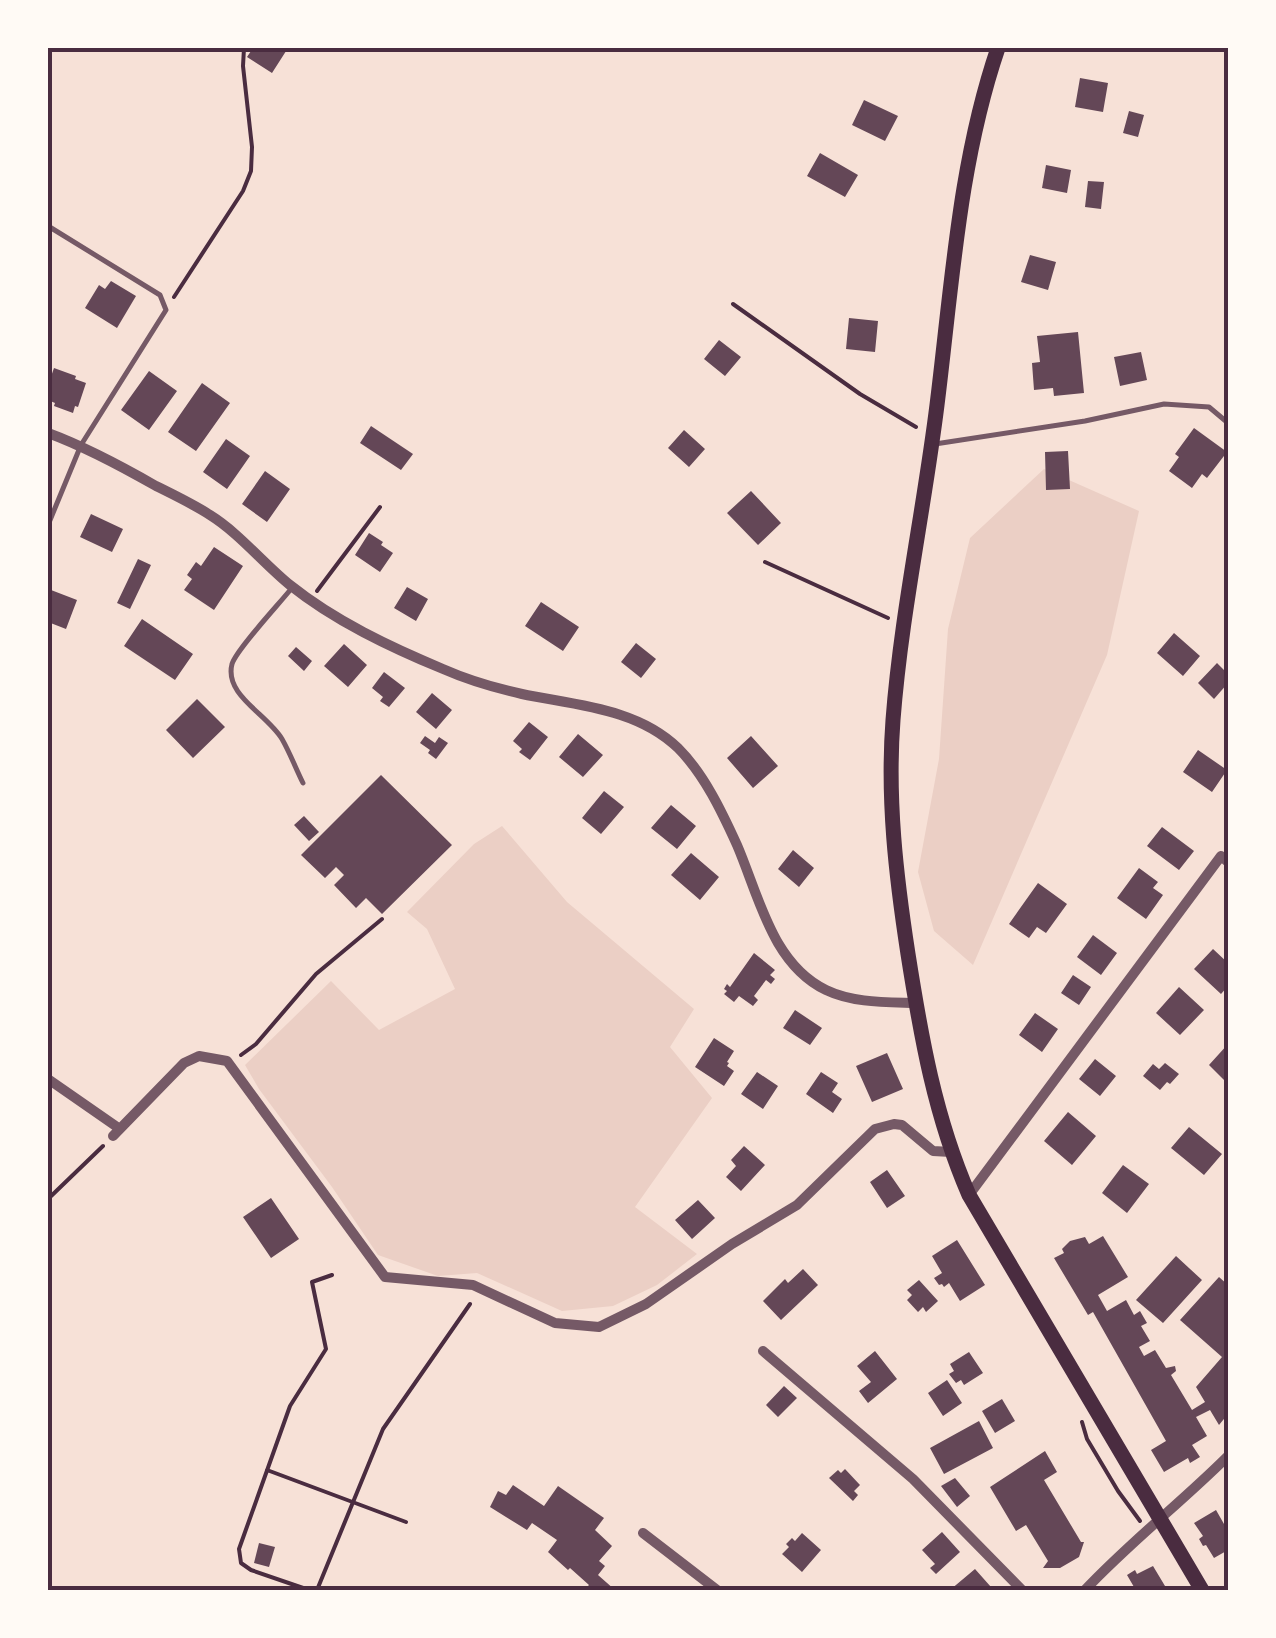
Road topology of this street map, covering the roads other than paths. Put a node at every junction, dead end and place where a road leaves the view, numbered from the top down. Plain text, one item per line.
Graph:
1 (998, 48) edge
2 (48, 226) edge
3 (1228, 422) edge
4 (48, 432) edge
5 (932, 440) junction
6 (81, 445) junction
7 (48, 525) edge
8 (292, 587) junction
9 (302, 783) dead end
10 (1226, 855) edge
11 (916, 1003) junction
12 (48, 1080) edge
13 (951, 1152) junction
14 (969, 1195) junction
15 (763, 1351) dead end
16 (1228, 1456) edge
17 (1160, 1519) junction
18 (643, 1534) dead end
19 (717, 1590) edge
20 (1022, 1590) edge
21 (1085, 1590) edge
22 (1202, 1590) edge

1 - 5 main road
2 - 6 lane
3 - 5 lane
4 - 6 street
5 - 11 main road
6 - 7 lane
6 - 8 street
8 - 9 lane
8 - 11 street
10 - 14 street
11 - 13 main road
12 - 13 street
13 - 14 main road
14 - 17 main road
15 - 20 street
16 - 17 street
17 - 21 street
17 - 22 main road
18 - 19 street

